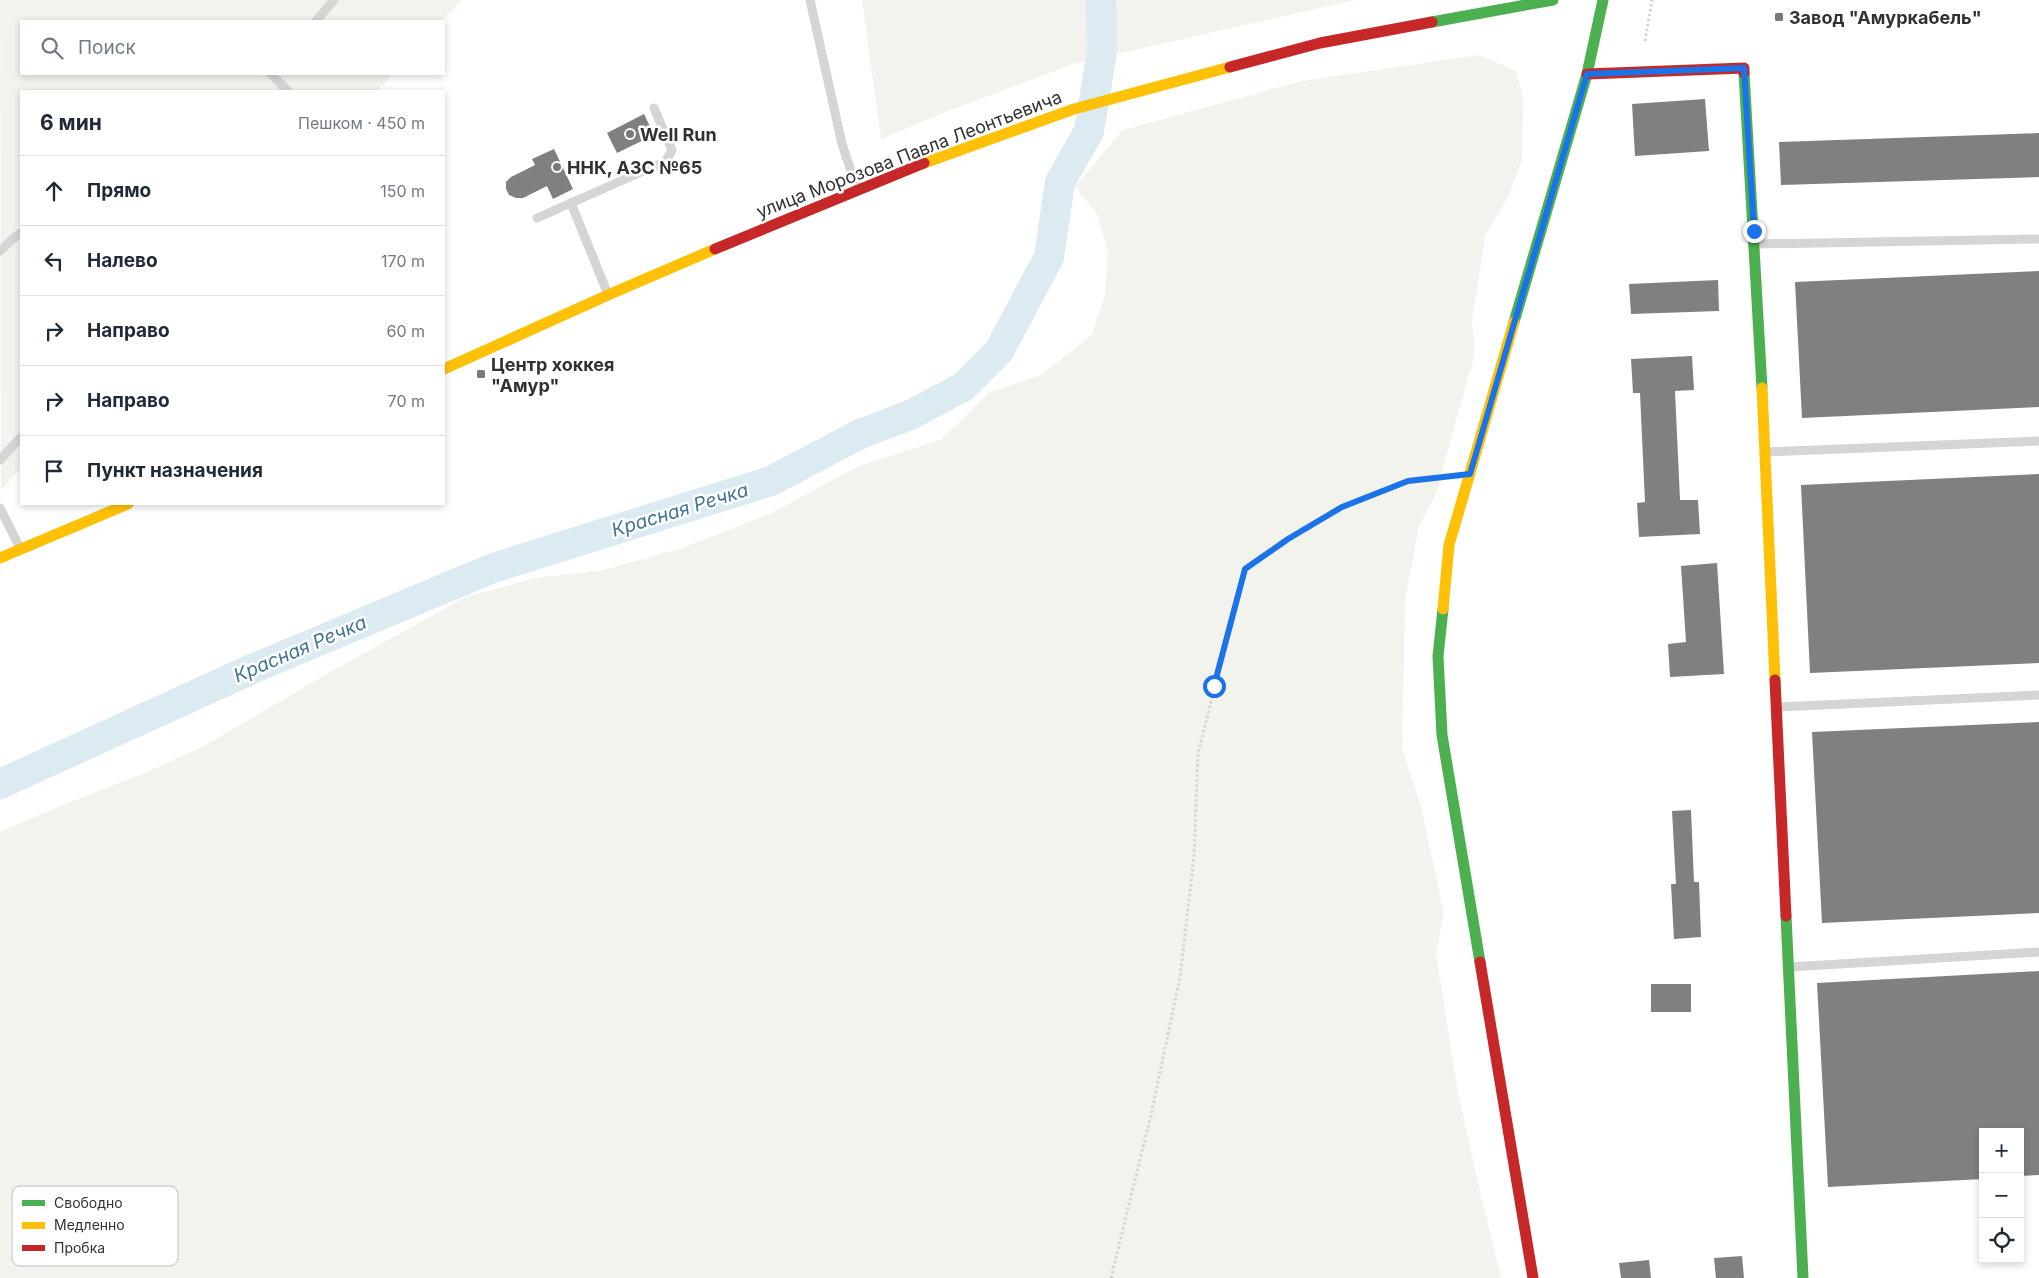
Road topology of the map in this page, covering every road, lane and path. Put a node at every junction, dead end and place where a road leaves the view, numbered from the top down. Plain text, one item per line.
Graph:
1 (334, 0) edge
2 (810, 0) edge
3 (1553, 0) edge
4 (1603, 0) edge
5 (1652, 0) edge
6 (317, 20) edge
7 (1645, 41) dead end
8 (1587, 74) junction
9 (272, 75) edge
10 (287, 90) edge
11 (654, 108) dead end
12 (858, 190) junction
13 (572, 203) junction
14 (537, 218) dead end
15 (20, 234) edge
16 (2039, 238) edge
17 (1754, 244) junction
18 (0, 251) edge
19 (608, 295) junction
20 (445, 369) edge
21 (20, 438) edge
22 (2039, 441) edge
23 (1763, 452) junction
24 (0, 460) edge
25 (1470, 474) junction
26 (126, 505) edge
27 (0, 508) edge
28 (21, 549) junction
29 (0, 558) edge
30 (2039, 695) edge
31 (1775, 707) junction
32 (2039, 952) edge
33 (1788, 967) junction
34 (1111, 1278) edge
35 (1533, 1278) edge
36 (1803, 1278) edge

1 - 6 lane
2 - 12 lane
3 - 12 street, улица Морозова Павла Леонтьевича
4 - 8 street
5 - 7 path
8 - 17 street
8 - 25 street
9 - 10 lane
11 - 13 lane
12 - 19 street, улица Морозова Павла Леонтьевича
13 - 14 lane
13 - 19 lane
15 - 18 lane
16 - 17 lane
17 - 23 street
19 - 20 street, улица Морозова Павла Леонтьевича
21 - 24 lane
22 - 23 lane
23 - 31 street
25 - 34 path
25 - 35 street
26 - 28 street
27 - 28 lane
28 - 29 street
30 - 31 lane
31 - 33 street
32 - 33 lane
33 - 36 street

